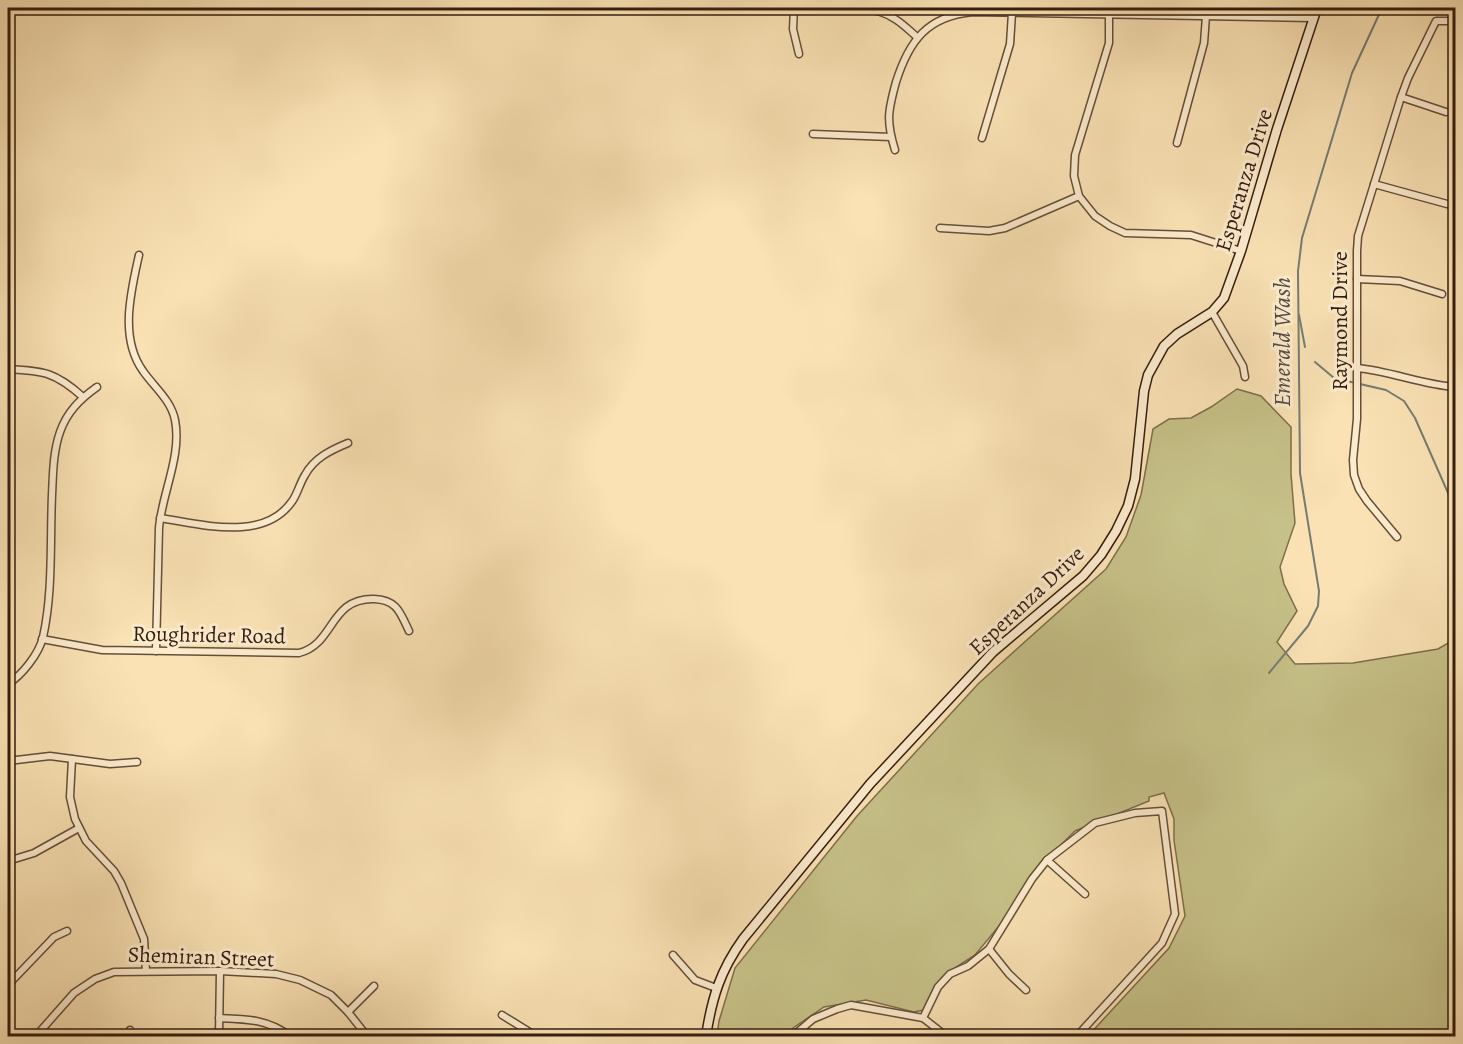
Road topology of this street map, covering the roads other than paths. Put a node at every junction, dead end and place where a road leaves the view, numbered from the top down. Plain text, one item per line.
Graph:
1 (794, 8) edge
2 (808, 8) edge
3 (1317, 8) edge
4 (1012, 13) junction
5 (1109, 14) junction
6 (1206, 16) junction
7 (1312, 18) junction
8 (1455, 21) edge
9 (917, 37) junction
10 (799, 54) dead end
11 (1401, 97) junction
12 (1446, 112) dead end
13 (813, 134) dead end
14 (891, 137) junction
15 (982, 138) dead end
16 (1177, 143) dead end
17 (895, 150) dead end
18 (1374, 183) junction
19 (1079, 196) junction
20 (1447, 204) dead end
21 (940, 228) dead end
22 (1241, 251) junction
23 (139, 255) dead end
24 (1357, 279) junction
25 (1442, 294) dead end
26 (1212, 312) junction
27 (1357, 368) junction
28 (8, 369) edge
29 (1245, 377) dead end
30 (97, 387) dead end
31 (1455, 387) edge
32 (83, 397) junction
33 (348, 443) dead end
34 (160, 518) junction
35 (1397, 537) dead end
36 (409, 631) dead end
37 (42, 639) junction
38 (156, 651) junction
39 (8, 684) edge
40 (72, 759) junction
41 (8, 761) edge
42 (137, 762) dead end
43 (79, 828) junction
44 (1047, 860) junction
45 (8, 861) edge
46 (1085, 894) dead end
47 (67, 931) dead end
48 (989, 949) junction
49 (673, 956) dead end
50 (146, 971) junction
51 (220, 971) junction
52 (8, 985) edge
53 (374, 986) dead end
54 (716, 988) junction
55 (1026, 990) dead end
56 (348, 1012) junction
57 (502, 1015) dead end
58 (219, 1018) junction
59 (923, 1018) junction
60 (36, 1036) edge
61 (219, 1036) edge
62 (290, 1036) edge
63 (367, 1036) edge
64 (536, 1036) edge
65 (706, 1036) edge
66 (793, 1036) edge
67 (945, 1036) edge
68 (1077, 1036) edge

1 - 10 street
2 - 9 street
3 - 7 main road, Esperanza Drive
4 - 5 street
4 - 9 street
4 - 15 street
5 - 6 street
5 - 19 street
6 - 7 street
6 - 16 street
7 - 22 main road, Esperanza Drive
8 - 11 street, Raymond Drive
9 - 14 street
11 - 12 street
11 - 18 street, Raymond Drive
13 - 14 street
14 - 17 street
18 - 20 street
18 - 24 street, Raymond Drive
19 - 21 street
19 - 22 street
22 - 26 main road, Esperanza Drive
23 - 34 street
24 - 25 street
24 - 27 street, Raymond Drive
26 - 29 street
26 - 54 main road, Esperanza Drive
27 - 31 street
27 - 35 street, Raymond Drive
28 - 32 street
30 - 32 street
32 - 37 street
33 - 34 street
34 - 38 street
36 - 38 street, Roughrider Road
37 - 38 street, Roughrider Road
37 - 39 street
40 - 41 street
40 - 42 street
40 - 43 street
43 - 45 street
43 - 50 street
44 - 46 street
44 - 48 street
44 - 68 street
47 - 52 street
48 - 55 street
48 - 59 street
49 - 54 street
50 - 51 street, Shemiran Street
50 - 60 street, Shemiran Street
51 - 56 street, Shemiran Street
51 - 58 street
53 - 56 street
54 - 65 main road, Esperanza Drive
56 - 63 street, Shemiran Street
57 - 64 street
58 - 61 street
58 - 62 street
59 - 66 street
59 - 67 street

